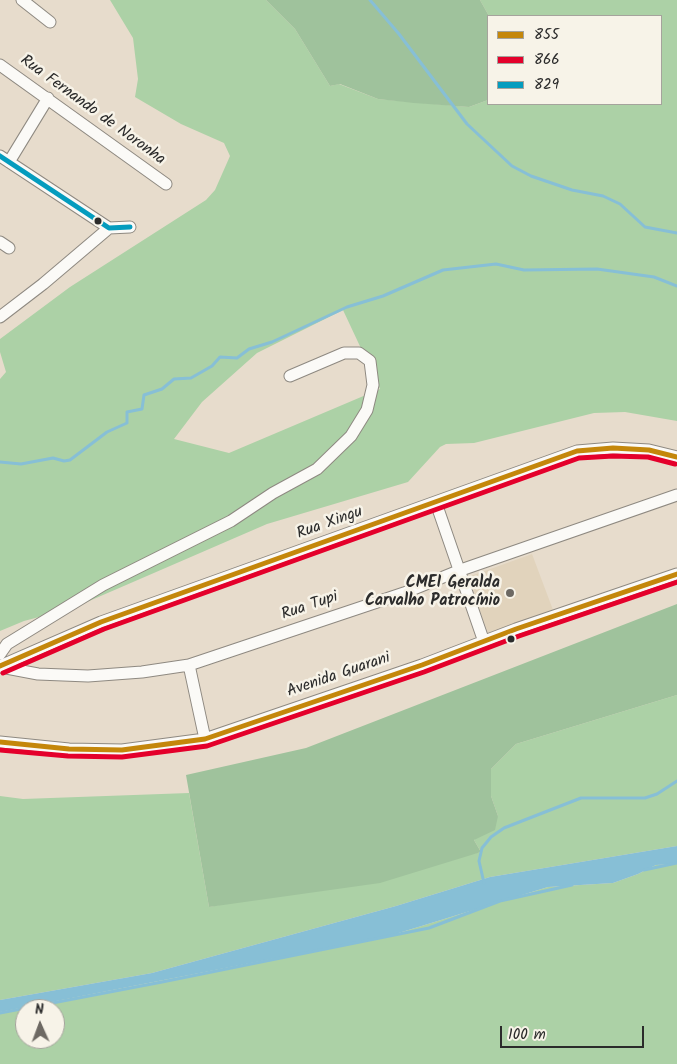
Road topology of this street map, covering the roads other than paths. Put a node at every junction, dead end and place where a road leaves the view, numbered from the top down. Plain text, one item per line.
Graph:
1 (22, 0) edge
2 (50, 22) dead end
3 (0, 65) edge
4 (48, 98) junction
5 (4, 159) edge
6 (166, 184) dead end
7 (130, 227) dead end
8 (110, 228) junction
9 (0, 316) edge
10 (290, 376) dead end
11 (677, 457) edge
12 (677, 495) edge
13 (436, 503) junction
14 (458, 571) junction
15 (677, 574) edge
16 (484, 642) junction
17 (0, 654) edge
18 (189, 665) junction
19 (0, 667) edge
20 (204, 739) junction
21 (0, 742) edge

1 - 2 street
3 - 4 street, Rua Fernando de Noronha
4 - 5 street
4 - 6 street, Rua Fernando de Noronha
5 - 8 street
7 - 8 street
8 - 9 street
10 - 17 street
11 - 13 street, Rua Xingu
12 - 14 street, Rua Tupi
13 - 14 street
13 - 19 street, Rua Xingu
14 - 16 street
14 - 18 street, Rua Tupi
15 - 16 street, Avenida Guarani
16 - 20 street, Avenida Guarani
18 - 19 street, Rua Tupi
18 - 20 street
20 - 21 street, Avenida Guarani

